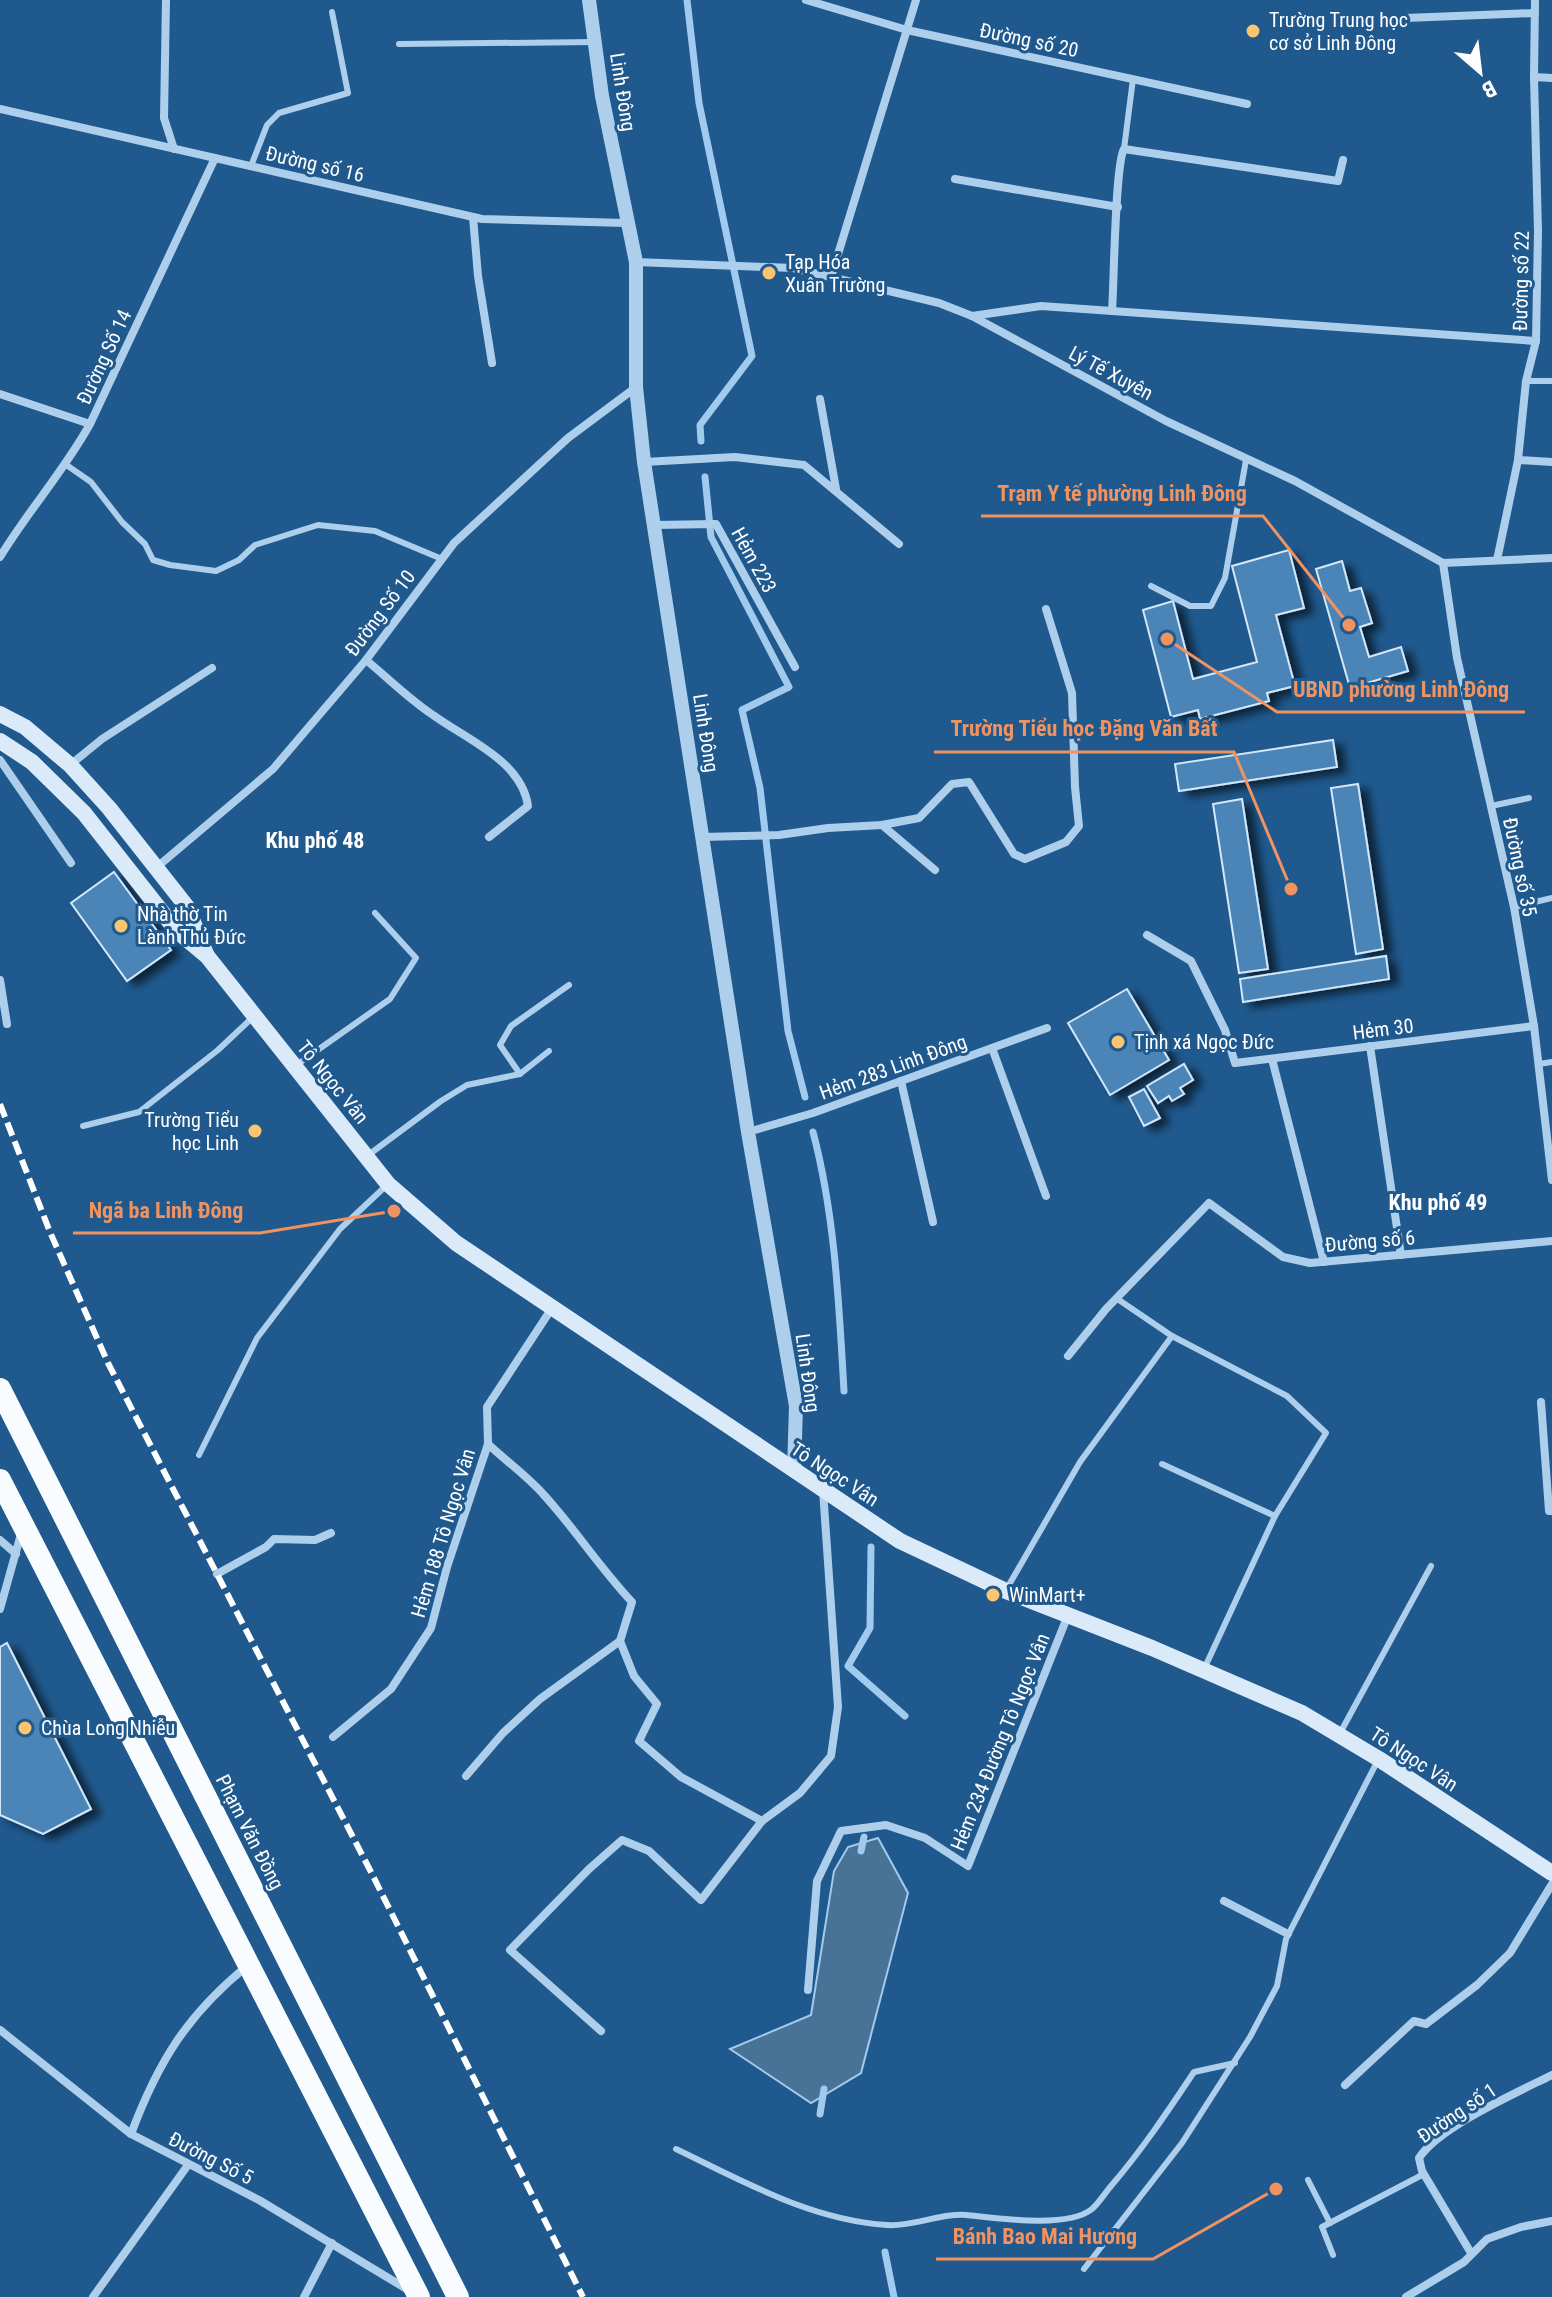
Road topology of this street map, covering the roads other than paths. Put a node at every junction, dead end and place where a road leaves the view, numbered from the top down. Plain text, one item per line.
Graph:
1 (166, 0) edge
2 (589, 0) edge
3 (806, 0) edge
4 (916, 0) edge
5 (1535, 0) edge
6 (332, 12) dead end
7 (1535, 13) junction
8 (1405, 18) dead end
9 (907, 30) junction
10 (594, 42) junction
11 (399, 44) dead end
12 (1534, 77) junction
13 (1552, 78) edge
14 (1133, 79) junction
15 (1247, 104) dead end
16 (0, 109) edge
17 (174, 149) junction
18 (1124, 149) junction
19 (215, 158) junction
20 (1343, 160) dead end
21 (251, 166) junction
22 (955, 179) dead end
23 (1118, 207) junction
24 (473, 217) junction
25 (626, 223) junction
26 (1538, 231) junction
27 (1552, 232) edge
28 (636, 262) junction
29 (831, 277) junction
30 (1112, 311) junction
31 (972, 316) junction
32 (1536, 341) junction
33 (492, 363) dead end
34 (1526, 381) junction
35 (1552, 381) edge
36 (636, 387) junction
37 (0, 394) edge
38 (820, 399) dead end
39 (90, 424) junction
40 (1246, 460) junction
41 (1518, 460) junction
42 (644, 462) junction
43 (1552, 462) edge
44 (65, 464) junction
45 (837, 490) junction
46 (654, 525) junction
47 (899, 544) dead end
48 (0, 557) edge
49 (1552, 558) edge
50 (442, 559) junction
51 (1497, 560) junction
52 (1443, 563) junction
53 (1151, 586) dead end
54 (1046, 609) dead end
55 (366, 660) junction
56 (795, 667) dead end
57 (212, 668) dead end
58 (0, 714) edge
59 (0, 741) edge
60 (0, 760) edge
61 (70, 765) junction
62 (1529, 798) dead end
63 (1491, 806) junction
64 (882, 825) junction
65 (489, 837) dead end
66 (702, 837) junction
67 (71, 863) dead end
68 (157, 867) junction
69 (935, 870) dead end
70 (1552, 898) edge
71 (1514, 907) junction
72 (375, 913) dead end
73 (1147, 935) dead end
74 (207, 956) junction
75 (0, 980) edge
76 (569, 985) dead end
77 (255, 1016) junction
78 (7, 1024) dead end
79 (1534, 1026) junction
80 (1047, 1028) dead end
81 (1370, 1046) junction
82 (992, 1048) junction
83 (549, 1051) dead end
84 (1272, 1059) junction
85 (1552, 1062) edge
86 (1539, 1064) junction
87 (295, 1066) junction
88 (520, 1074) junction
89 (901, 1081) junction
90 (83, 1126) dead end
91 (748, 1132) junction
92 (367, 1156) junction
93 (1552, 1180) edge
94 (388, 1184) junction
95 (1046, 1196) dead end
96 (933, 1222) dead end
97 (1552, 1241) edge
98 (1401, 1255) junction
99 (1324, 1262) junction
100 (1116, 1298) junction
101 (552, 1307) junction
102 (1172, 1336) junction
103 (1068, 1356) dead end
104 (0, 1389) edge
105 (1541, 1402) dead end
106 (488, 1444) junction
107 (199, 1455) dead end
108 (1162, 1464) dead end
109 (794, 1471) junction
110 (0, 1480) edge
111 (823, 1490) junction
112 (1552, 1511) edge
113 (1275, 1516) junction
114 (24, 1525) junction
115 (331, 1533) dead end
116 (0, 1540) edge
117 (16, 1554) junction
118 (1431, 1566) dead end
119 (217, 1574) dead end
120 (1006, 1591) junction
121 (0, 1609) edge
122 (1068, 1615) junction
123 (620, 1641) junction
124 (1204, 1671) junction
125 (1339, 1735) junction
126 (333, 1737) dead end
127 (1379, 1759) junction
128 (466, 1776) dead end
129 (762, 1821) junction
130 (1552, 1873) edge
131 (1552, 1884) edge
132 (1224, 1901) dead end
133 (1288, 1934) junction
134 (249, 1964) junction
135 (808, 1990) dead end
136 (0, 2030) edge
137 (601, 2031) dead end
138 (1235, 2063) junction
139 (1552, 2075) edge
140 (1345, 2085) dead end
141 (131, 2134) junction
142 (676, 2149) dead end
143 (188, 2165) junction
144 (1424, 2174) junction
145 (1308, 2180) dead end
146 (1552, 2221) edge
147 (1330, 2223) junction
148 (332, 2243) junction
149 (1471, 2253) junction
150 (1333, 2255) dead end
151 (1084, 2269) dead end
152 (93, 2297) edge
153 (304, 2297) edge
154 (419, 2297) edge
155 (458, 2297) edge
156 (1406, 2297) edge

1 - 17 street
2 - 10 street, Linh Đông
3 - 9 street, Đường số 20
4 - 9 street
5 - 7 street, Đường số 22
6 - 21 lane
7 - 8 street
7 - 12 street, Đường số 22
9 - 14 street, Đường số 20
9 - 29 street
10 - 11 lane
10 - 25 street, Linh Đông
12 - 13 street
12 - 26 street, Đường số 22
14 - 15 street, Đường số 20
14 - 18 lane
16 - 17 street, Đường số 16
17 - 19 street, Đường số 16
18 - 20 street
18 - 23 street
19 - 21 street, Đường số 16
19 - 39 street, Đường Số 14
21 - 24 street, Đường số 16
22 - 23 street
23 - 30 street
24 - 25 street, Đường số 16
24 - 33 street
25 - 28 street, Linh Đông
26 - 27 street
26 - 32 street, Đường số 22
28 - 29 street, Lý Tế Xuyên
28 - 36 street, Linh Đông
29 - 31 street, Lý Tế Xuyên
30 - 31 street
30 - 32 street
31 - 40 street, Lý Tế Xuyên
32 - 34 street, Đường số 22
34 - 35 lane
34 - 41 street, Đường số 22
36 - 42 street, Linh Đông
36 - 50 street, Đường Số 10
37 - 39 street
38 - 45 street
39 - 44 street, Đường Số 14
40 - 52 street, Lý Tế Xuyên
40 - 53 lane
41 - 43 street
41 - 51 street, Đường số 22
42 - 45 street
42 - 46 street, Linh Đông
44 - 48 street, Đường Số 14
44 - 50 lane
45 - 47 street
46 - 56 street, Hẻm 223
46 - 66 street, Linh Đông
49 - 51 street
50 - 55 street, Đường Số 10
51 - 52 street
52 - 63 street, Đường số 35
54 - 64 street
55 - 65 street
55 - 68 street, Đường Số 10
57 - 61 street
58 - 61 main road, Tô Ngọc Vân
59 - 74 main road, Tô Ngọc Vân
60 - 67 street
61 - 68 main road, Tô Ngọc Vân
62 - 63 lane
63 - 71 street, Đường số 35
64 - 66 street
64 - 69 street
66 - 91 street, Linh Đông
68 - 74 main road, Tô Ngọc Vân
70 - 71 lane
71 - 79 street, Đường số 35
72 - 87 lane
73 - 84 street, Hẻm 30
74 - 77 main road, Tô Ngọc Vân
75 - 78 street
76 - 88 lane
77 - 87 main road, Tô Ngọc Vân
77 - 90 lane
79 - 81 street, Hẻm 30
79 - 86 street, Đường số 35
80 - 82 street, Hẻm 283 Linh Đông
81 - 84 street, Hẻm 30
81 - 98 street
82 - 89 street, Hẻm 283 Linh Đông
82 - 95 street
83 - 88 lane
84 - 99 street
85 - 86 lane
86 - 93 street, Đường số 35
87 - 92 main road, Tô Ngọc Vân
88 - 92 lane
89 - 91 street, Hẻm 283 Linh Đông
89 - 96 street
91 - 109 street, Linh Đông
92 - 94 main road, Tô Ngọc Vân
94 - 101 main road, Tô Ngọc Vân
94 - 107 lane
97 - 98 street, Đường số 6
98 - 99 street, Đường số 6
99 - 100 street, Đường số 6
100 - 102 lane
100 - 103 street
101 - 106 street, Hẻm 188 Tô Ngọc Vân
101 - 109 main road, Tô Ngọc Vân
102 - 113 lane
102 - 120 lane
104 - 155 highway, Phạm Văn Đồng
105 - 112 street
106 - 123 street
106 - 126 street, Hẻm 188 Tô Ngọc Vân
108 - 113 lane
109 - 111 main road, Tô Ngọc Vân
110 - 114 highway
111 - 120 main road, Tô Ngọc Vân
111 - 129 street
113 - 124 lane
114 - 117 street
114 - 134 highway
115 - 119 street
116 - 117 street
117 - 121 street
118 - 125 lane
120 - 122 main road, Tô Ngọc Vân
122 - 124 main road, Tô Ngọc Vân
122 - 135 street, Hẻm 234 Đường Tô Ngọc Vân
123 - 128 street
123 - 129 street
124 - 125 main road, Tô Ngọc Vân
125 - 127 main road, Tô Ngọc Vân
127 - 130 main road, Tô Ngọc Vân
127 - 133 lane
129 - 137 street
131 - 140 street
132 - 133 street
133 - 138 lane
134 - 141 street
134 - 154 highway
136 - 141 street, Đường Số 5
138 - 142 lane
138 - 151 lane
139 - 144 street, Đường số 1
141 - 143 street, Đường Số 5
143 - 148 street, Đường Số 5
143 - 152 street
144 - 147 lane
144 - 149 street, Đường số 1
145 - 147 lane
146 - 149 street
147 - 150 lane
148 - 153 street
148 - 154 street, Đường Số 5
149 - 156 street

